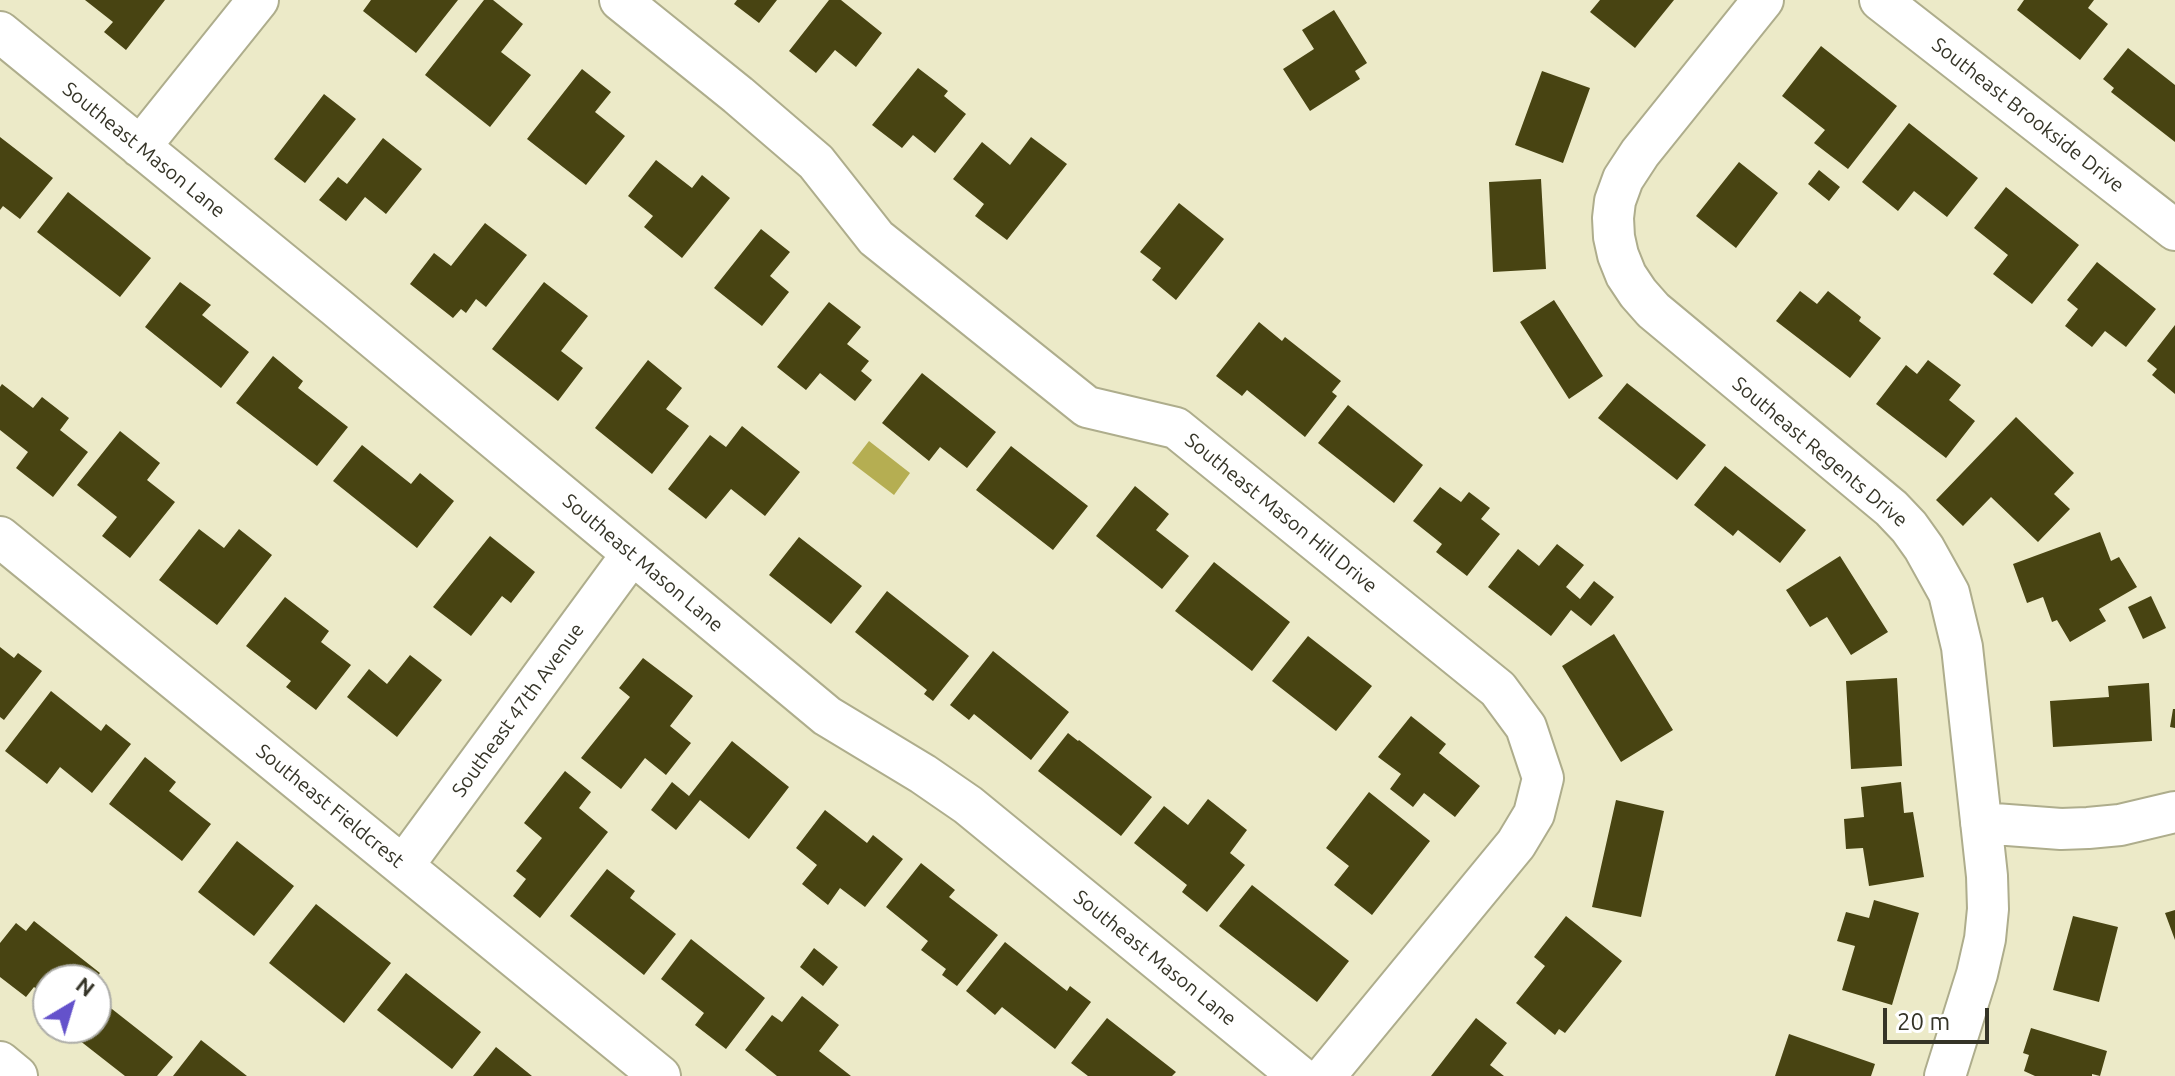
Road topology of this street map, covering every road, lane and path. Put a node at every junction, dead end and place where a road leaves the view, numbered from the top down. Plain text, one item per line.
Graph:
1 (258, 0) edge
2 (620, 0) edge
3 (1763, 0) edge
4 (1880, 0) edge
5 (0, 32) edge
6 (140, 147) junction
7 (2175, 230) edge
8 (0, 537) edge
9 (632, 554) junction
10 (2175, 812) edge
11 (1981, 823) junction
12 (403, 866) junction
13 (0, 1062) edge
14 (17, 1076) edge
15 (660, 1076) edge
16 (1299, 1076) edge
17 (1325, 1076) edge
18 (1945, 1076) edge

1 - 6 street
2 - 17 street, Southeast Mason Hill Drive
3 - 11 street, Southeast Regents Drive
4 - 7 street, Southeast Brookside Drive
5 - 6 street, Southeast Mason Lane
6 - 9 street, Southeast Mason Lane
8 - 12 street, Southeast Fieldcrest
9 - 12 street, Southeast 47th Avenue
9 - 16 street, Southeast Mason Lane
10 - 11 street
11 - 18 street, Southeast Regents Drive
12 - 15 street, Southeast Fieldcrest
13 - 14 street

